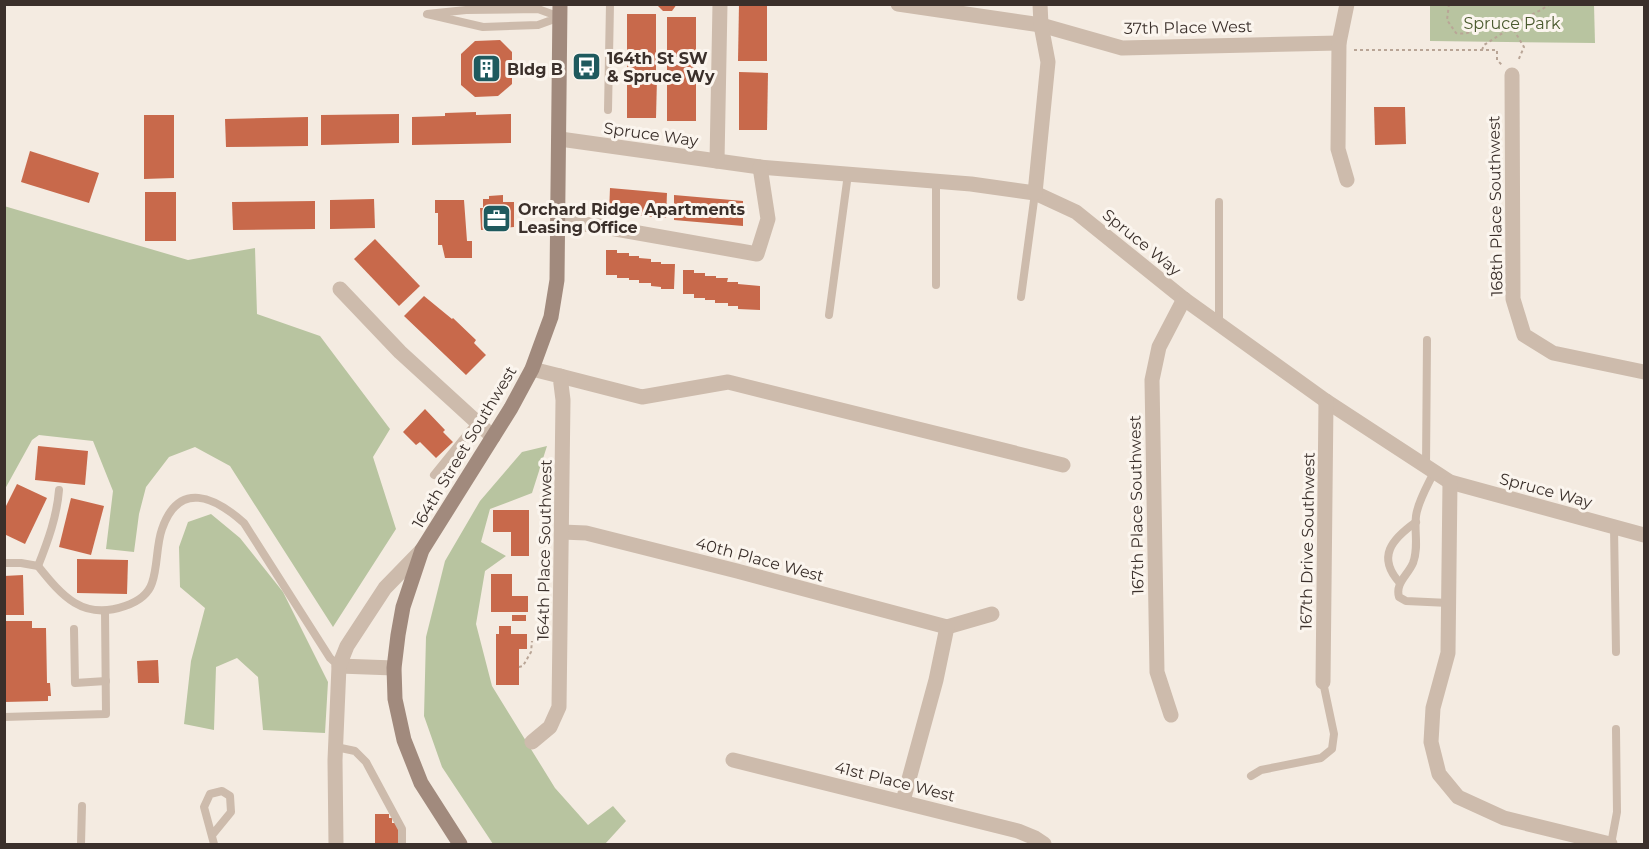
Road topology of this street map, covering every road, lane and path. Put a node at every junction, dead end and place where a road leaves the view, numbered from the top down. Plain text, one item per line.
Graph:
1 (610, 4) edge
2 (720, 4) edge
3 (898, 4) edge
4 (1040, 4) edge
5 (1347, 4) edge
6 (1449, 4) edge
7 (1550, 4) edge
8 (560, 11) edge
9 (1041, 25) junction
10 (1512, 27) junction
11 (1340, 47) junction
12 (1482, 50) junction
13 (1512, 75) junction
14 (608, 110) dead end
15 (560, 139) junction
16 (717, 161) junction
17 (760, 167) junction
18 (848, 174) junction
19 (1347, 180) dead end
20 (936, 182) junction
21 (1035, 193) junction
22 (1219, 202) dead end
23 (558, 222) junction
24 (936, 285) dead end
25 (340, 289) dead end
26 (1021, 297) dead end
27 (1184, 299) junction
28 (829, 315) dead end
29 (1219, 324) junction
30 (1427, 340) dead end
31 (532, 369) junction
32 (1644, 372) edge
33 (560, 376) junction
34 (1326, 400) junction
35 (477, 422) junction
36 (493, 437) junction
37 (1064, 465) dead end
38 (1430, 469) junction
39 (434, 475) dead end
40 (1450, 482) junction
41 (59, 490) dead end
42 (1416, 522) junction
43 (1614, 527) junction
44 (562, 532) junction
45 (1644, 536) edge
46 (422, 550) junction
47 (4, 563) edge
48 (38, 566) junction
49 (1400, 583) junction
50 (1449, 603) junction
51 (105, 611) junction
52 (992, 614) dead end
53 (947, 627) junction
54 (74, 629) dead end
55 (532, 642) dead end
56 (1616, 652) dead end
57 (339, 666) junction
58 (519, 667) dead end
59 (393, 668) junction
60 (106, 681) junction
61 (1323, 682) joint
62 (1171, 716) dead end
63 (4, 717) edge
64 (1616, 729) dead end
65 (532, 742) dead end
66 (336, 747) junction
67 (733, 760) dead end
68 (1251, 776) dead end
69 (903, 801) junction
70 (82, 806) dead end
71 (213, 834) junction
72 (81, 844) edge
73 (214, 844) edge
74 (336, 844) edge
75 (402, 844) edge
76 (460, 844) edge
77 (1044, 844) edge
78 (1611, 844) edge

1 - 14 lane
2 - 16 street
3 - 9 street, 37th Place West
4 - 9 street
5 - 11 street
6 - 10 path
7 - 10 path
8 - 8 lane
8 - 15 main road, 164th Street Southwest
9 - 11 street, 37th Place West
9 - 21 street
10 - 12 path
10 - 13 path
11 - 12 path
11 - 19 street
12 - 13 path
13 - 32 street, 168th Place Southwest
15 - 16 street, Spruce Way
15 - 23 main road, 164th Street Southwest
16 - 17 street, Spruce Way
17 - 18 street, Spruce Way
17 - 23 street
18 - 20 street, Spruce Way
18 - 28 lane
20 - 21 street, Spruce Way
20 - 24 lane
21 - 26 lane
21 - 27 street, Spruce Way
22 - 29 lane
23 - 31 main road, 164th Street Southwest
25 - 35 street
27 - 29 street, Spruce Way
27 - 62 street, 167th Place Southwest
29 - 34 street, Spruce Way
30 - 38 lane
31 - 33 street
31 - 36 main road, 164th Street Southwest
33 - 37 street
33 - 44 street, 164th Place Southwest
34 - 38 street, Spruce Way
34 - 61 street, 167th Drive Southwest
35 - 36 street
35 - 39 lane
36 - 46 main road, 164th Street Southwest
38 - 40 street, Spruce Way
38 - 42 lane
40 - 43 street, Spruce Way
40 - 50 street
41 - 48 lane
42 - 49 lane
42 - 49 lane
43 - 45 street, Spruce Way
43 - 56 lane
44 - 53 street, 40th Place West
44 - 65 street, 164th Place Southwest
46 - 57 street
46 - 59 main road, 164th Street Southwest
47 - 48 lane
48 - 51 lane
49 - 50 lane
50 - 78 street
51 - 57 lane
51 - 60 lane
52 - 53 street
53 - 69 street
54 - 60 lane
55 - 58 path
57 - 59 street
57 - 66 street
59 - 76 main road, 164th Street Southwest
60 - 63 lane
61 - 68 lane
64 - 78 lane
66 - 74 street
66 - 75 lane
67 - 69 street, 41st Place West
69 - 77 street, 41st Place West
70 - 72 lane
71 - 71 lane
71 - 73 lane

